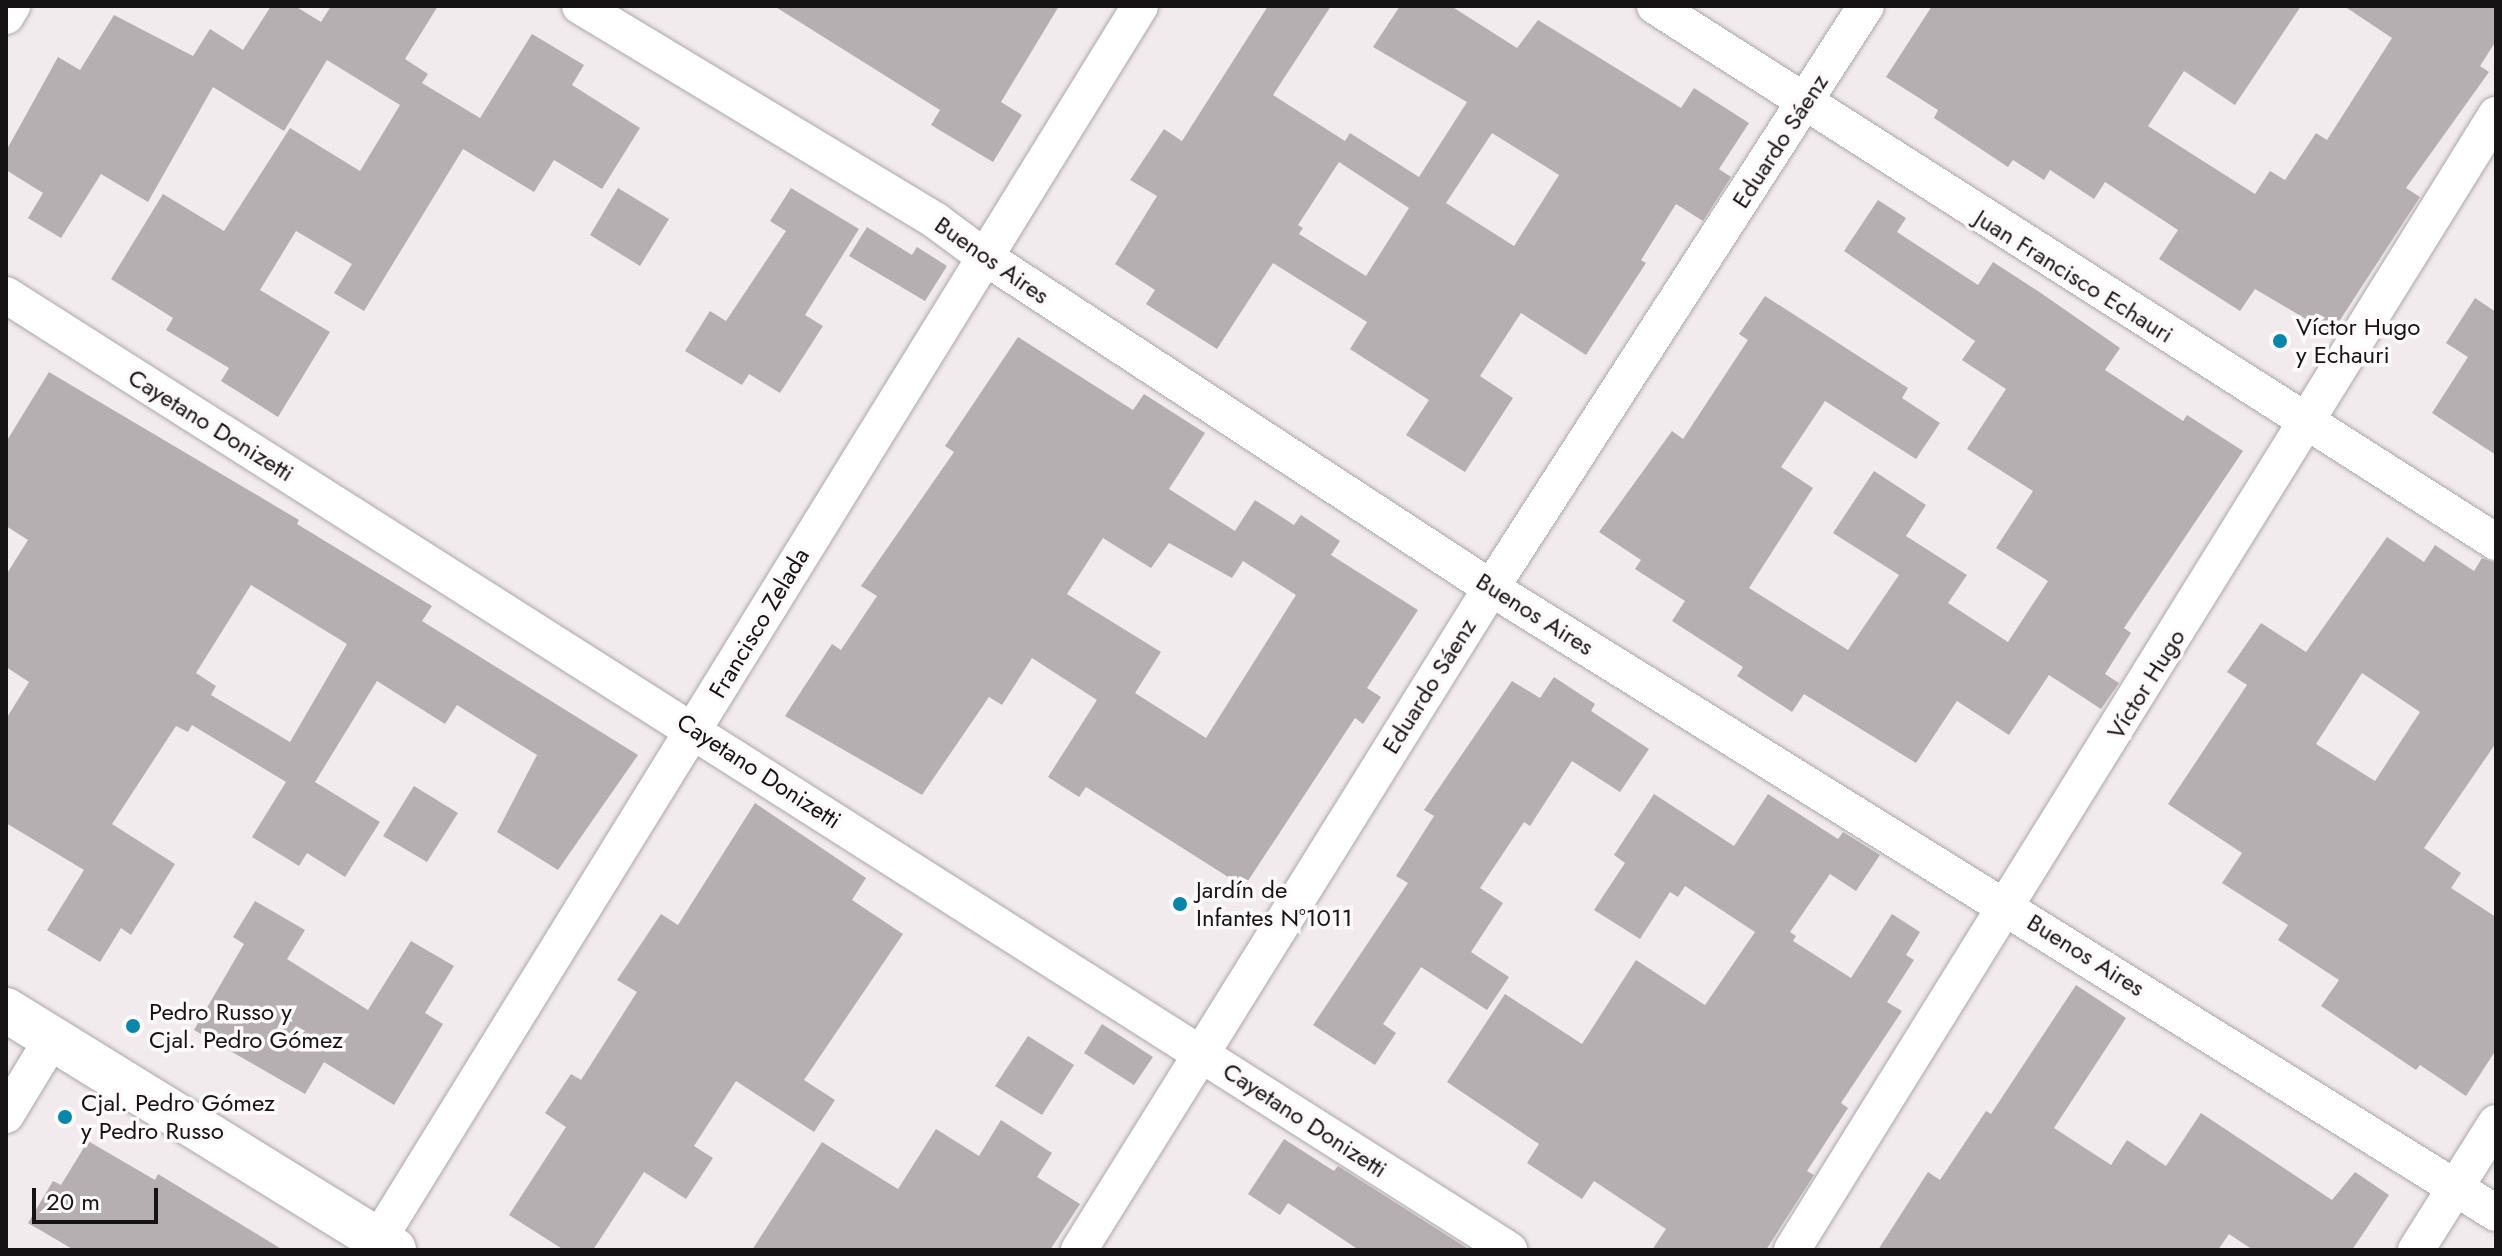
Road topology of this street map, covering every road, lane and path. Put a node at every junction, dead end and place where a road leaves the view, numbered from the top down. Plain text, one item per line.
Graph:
1 (12, 6) edge
2 (580, 6) edge
3 (1140, 6) edge
4 (1655, 6) edge
5 (1866, 6) edge
6 (6, 16) edge
7 (1803, 105) junction
8 (2496, 115) edge
9 (982, 255) junction
10 (6, 295) edge
11 (2308, 425) junction
12 (2496, 542) edge
13 (1491, 588) junction
14 (694, 730) junction
15 (2008, 905) junction
16 (6, 1010) edge
17 (52, 1039) junction
18 (1199, 1053) junction
19 (6, 1115) edge
20 (2496, 1123) edge
21 (2455, 1187) junction
22 (2496, 1213) edge
23 (386, 1245) edge
24 (1079, 1250) edge
25 (1509, 1250) edge
26 (1792, 1250) edge
27 (2416, 1250) edge

1 - 6 street
2 - 9 street, Buenos Aires
3 - 9 street, Francisco Zelada
4 - 7 street, Juan Francisco Echauri
5 - 7 street, Eduardo Sáenz
7 - 11 street, Juan Francisco Echauri
7 - 13 street, Eduardo Sáenz
8 - 11 street, Víctor Hugo
9 - 13 street, Buenos Aires
9 - 14 street, Francisco Zelada
10 - 14 street, Cayetano Donizetti
11 - 12 street, Juan Francisco Echauri
11 - 15 street, Víctor Hugo
13 - 15 street, Buenos Aires
13 - 18 street, Eduardo Sáenz
14 - 18 street, Cayetano Donizetti
14 - 23 street, Francisco Zelada
15 - 21 street, Buenos Aires
15 - 26 street, Víctor Hugo
16 - 17 street
17 - 19 street
17 - 23 street
18 - 24 street, Eduardo Sáenz
18 - 25 street, Cayetano Donizetti
20 - 21 street
21 - 22 street, Buenos Aires
21 - 27 street

